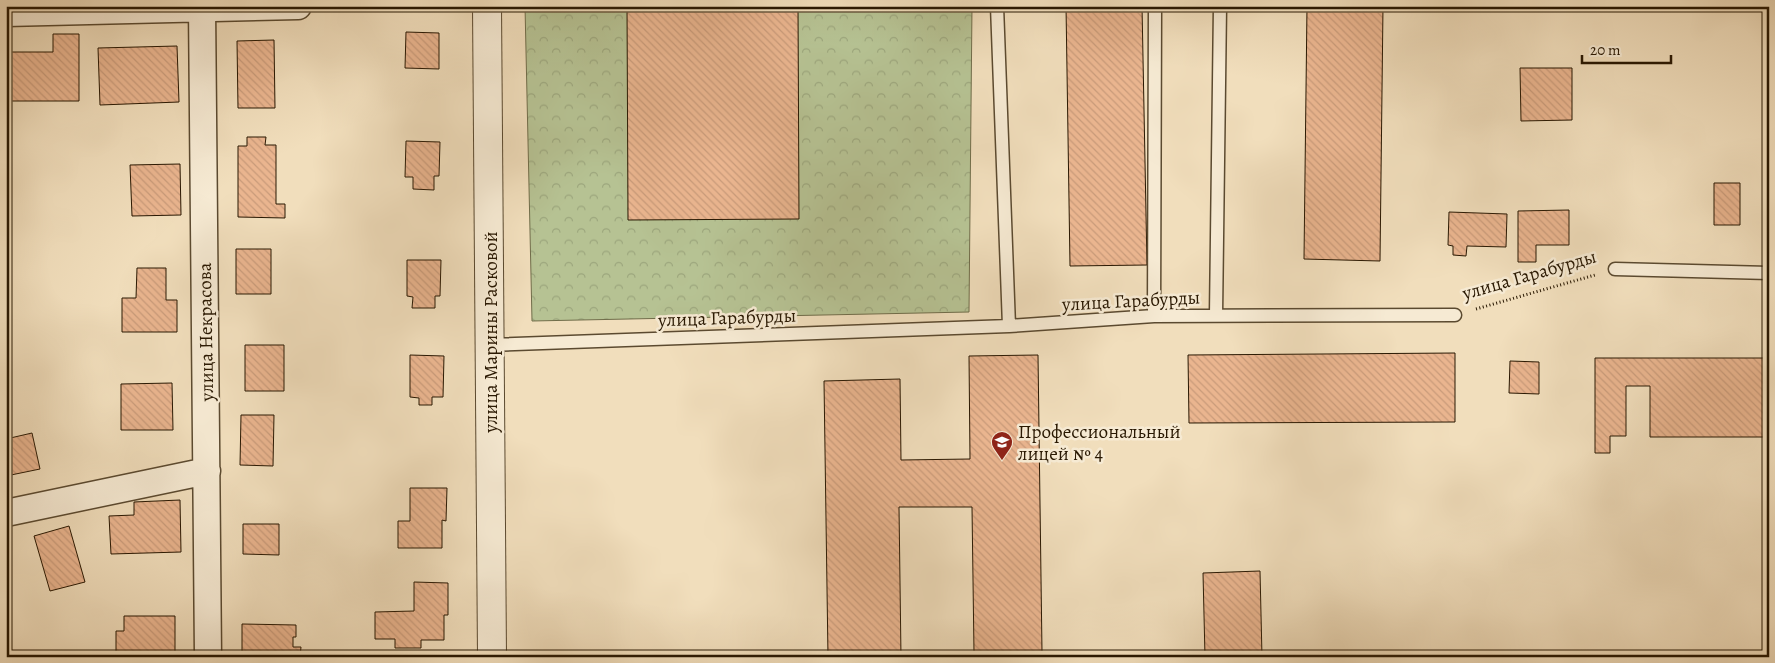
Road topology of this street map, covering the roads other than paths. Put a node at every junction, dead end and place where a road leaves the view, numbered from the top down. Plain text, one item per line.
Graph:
1 (298, 6) edge
2 (487, 6) edge
3 (997, 6) edge
4 (1155, 6) edge
5 (1220, 6) edge
6 (202, 8) edge
7 (6, 13) edge
8 (1614, 269) road end
9 (1769, 273) edge
10 (1455, 314) road end
11 (1154, 316) junction
12 (1216, 316) junction
13 (1010, 326) junction
14 (490, 345) junction
15 (206, 471) junction
16 (6, 513) edge
17 (208, 657) edge
18 (492, 657) edge

1 - 6 street
2 - 14 street, улица Марины Расковой
3 - 13 lane
4 - 11 lane
5 - 12 lane
6 - 7 street
6 - 15 street, улица Некрасова
8 - 9 lane, улица Гарабурды
10 - 12 lane, улица Гарабурды
11 - 12 lane, улица Гарабурды
11 - 13 lane, улица Гарабурды
13 - 14 lane, улица Гарабурды
14 - 18 street, улица Марины Расковой
15 - 16 street
15 - 17 street, улица Некрасова

